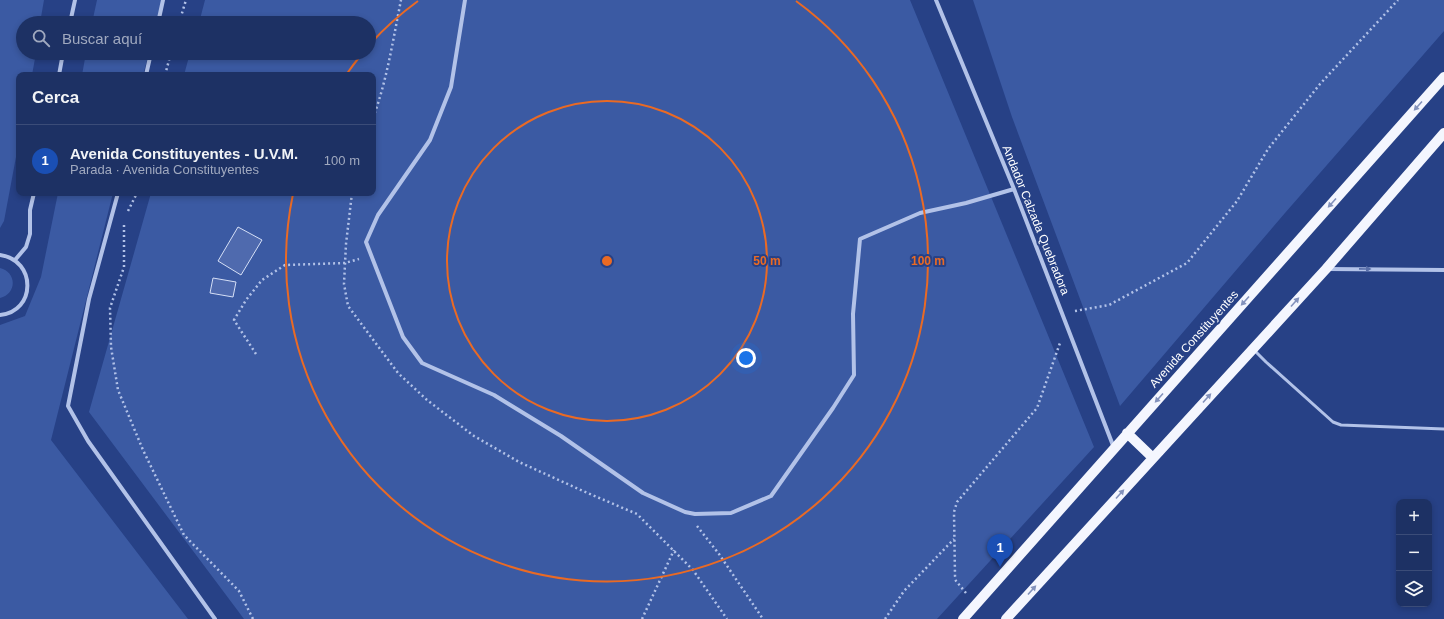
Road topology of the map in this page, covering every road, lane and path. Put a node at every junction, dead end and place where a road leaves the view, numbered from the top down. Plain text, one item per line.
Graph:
1 (75, 0) edge
2 (163, 0) edge
3 (186, 0) edge
4 (401, 0) edge
5 (464, 0) edge
6 (936, 0) edge
7 (1398, 0) edge
8 (72, 16) edge
9 (160, 16) edge
10 (181, 16) edge
11 (62, 60) edge
12 (149, 60) edge
13 (168, 60) edge
14 (60, 72) edge
15 (147, 72) edge
16 (166, 72) edge
17 (1444, 77) edge
18 (376, 110) edge
19 (1444, 133) edge
20 (1014, 189) junction
21 (33, 196) edge
22 (117, 196) edge
23 (136, 196) edge
24 (352, 196) edge
25 (127, 213) dead end
26 (124, 220) dead end
27 (0, 255) edge
28 (371, 256) junction
29 (15, 260) junction
30 (345, 263) junction
31 (1326, 269) junction
32 (1444, 270) edge
33 (0, 315) edge
34 (1063, 315) junction
35 (1066, 324) junction
36 (1253, 349) junction
37 (256, 354) dead end
38 (1444, 429) edge
39 (1127, 433) junction
40 (1114, 448) junction
41 (1153, 458) junction
42 (685, 512) junction
43 (954, 539) junction
44 (674, 550) junction
45 (966, 593) dead end
46 (215, 619) edge
47 (253, 619) edge
48 (642, 619) edge
49 (726, 619) edge
50 (763, 619) edge
51 (885, 619) edge
52 (963, 619) edge
53 (1006, 619) edge

1 - 8 street
2 - 9 street
3 - 10 path
4 - 18 path
5 - 28 street
6 - 20 street, Andador Calzada Quebradora
7 - 34 path
11 - 14 street
12 - 15 street
13 - 16 path
17 -> 39 main road, Avenida Constituyentes
19 - 31 main road
20 - 34 street, Andador Calzada Quebradora
20 - 42 street
21 - 29 street
22 - 46 street
23 - 25 path
24 - 30 path
26 - 47 path
27 - 29 street
28 - 30 path
28 - 42 street
29 - 33 street
30 - 37 path
30 - 44 path
31 -> 32 street
36 -> 31 main road
34 - 35 street, Andador Calzada Quebradora
35 - 40 street, Andador Calzada Quebradora
35 - 43 path
36 - 38 lane
41 -> 36 main road
39 - 40 main road, Avenida Constituyentes
39 - 41 main road
40 - 52 main road, Avenida Constituyentes
53 -> 41 main road
42 - 50 path
43 - 45 path
43 - 51 path
44 - 48 path
44 - 49 path

